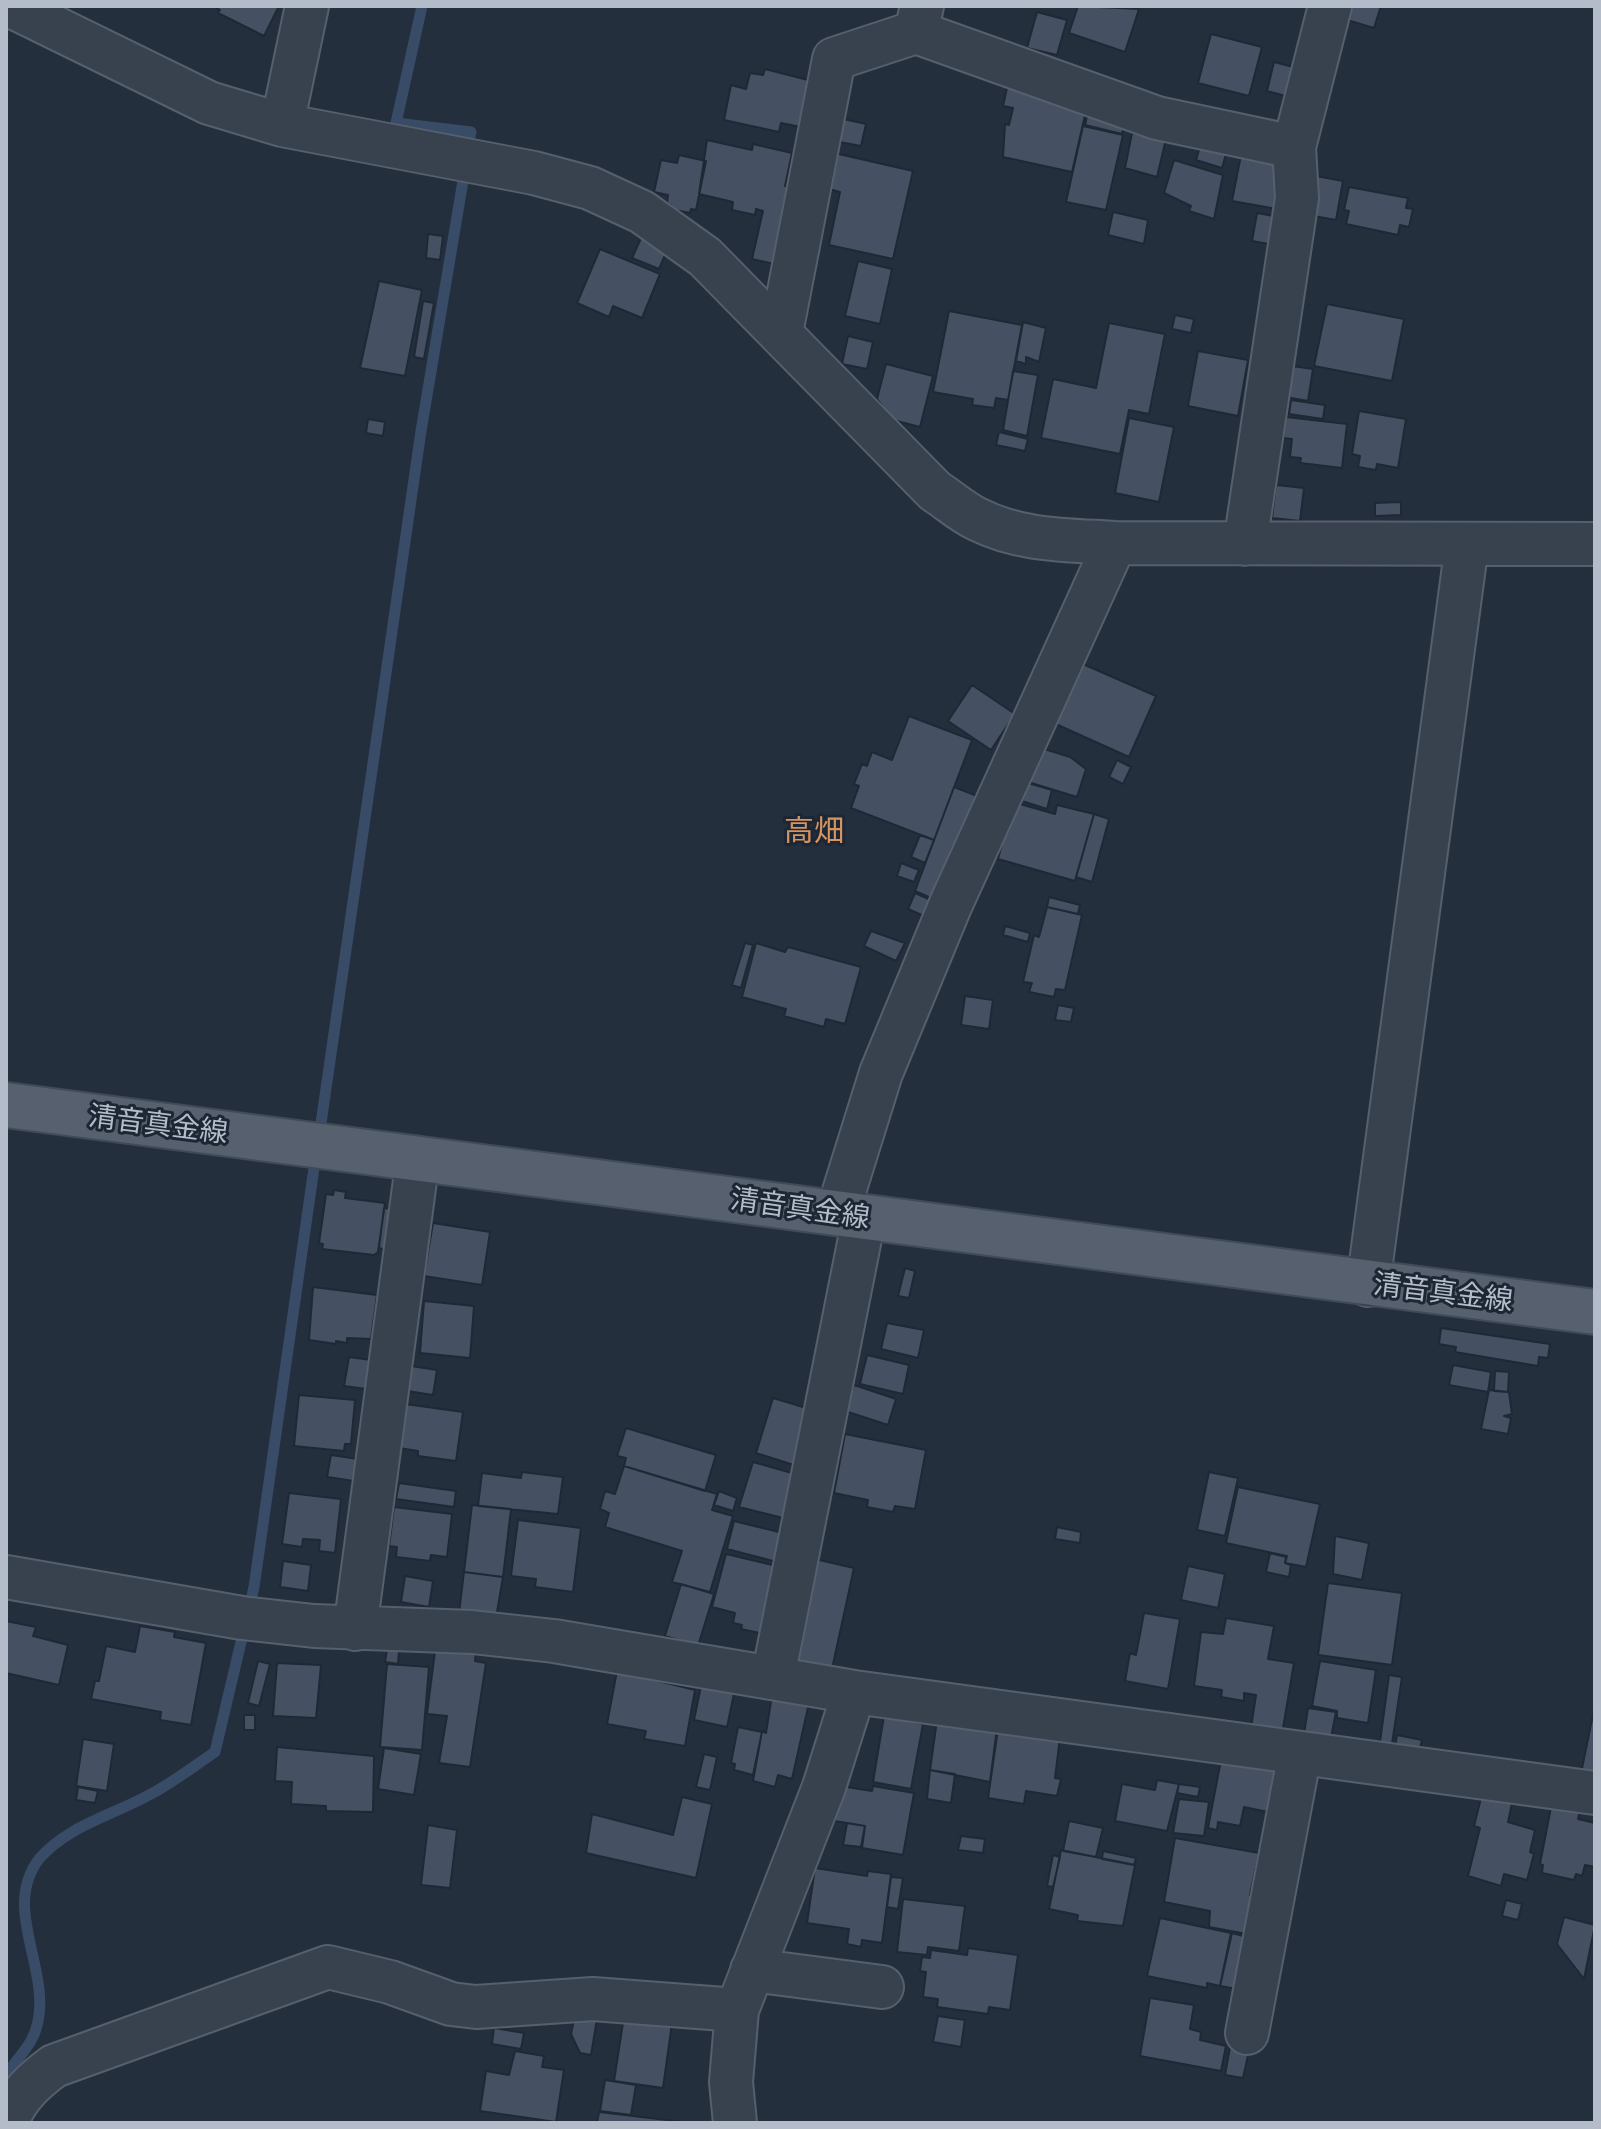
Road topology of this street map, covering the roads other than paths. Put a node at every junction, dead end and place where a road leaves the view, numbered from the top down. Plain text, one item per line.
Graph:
1 (11, 6) edge
2 (307, 6) edge
3 (1330, 6) edge
4 (919, 19) edge
5 (282, 125) junction
6 (1294, 147) junction
7 (781, 333) junction
8 (1115, 543) junction
9 (1245, 544) junction
10 (1467, 544) junction
11 (1595, 544) edge
12 (6, 1105) edge
13 (418, 1158) junction
14 (850, 1216) junction
15 (1368, 1285) junction
16 (1595, 1312) edge
17 (6, 1577) edge
18 (355, 1629) junction
19 (773, 1677) junction
20 (854, 1692) junction
21 (1300, 1753) junction
22 (1595, 1793) edge
23 (752, 1970) junction
24 (882, 1987) dead end
25 (737, 2010) junction
26 (1247, 2033) dead end
27 (6, 2123) edge
28 (735, 2123) edge

1 - 5 street
2 - 5 street
3 - 6 street
4 - 6 street
4 - 7 street
5 - 7 street
6 - 9 street
7 - 8 street
8 - 9 street
8 - 14 street
9 - 10 street
10 - 11 street
10 - 15 street
12 - 13 main road, 清音真金線
13 - 14 main road, 清音真金線
13 - 18 street
14 - 15 main road, 清音真金線
14 - 19 street
15 - 16 main road, 清音真金線
17 - 18 street
18 - 19 street
19 - 20 street
20 - 21 street
20 - 23 street
21 - 22 street
21 - 26 street
23 - 24 street
23 - 25 street
25 - 27 street
25 - 28 street

